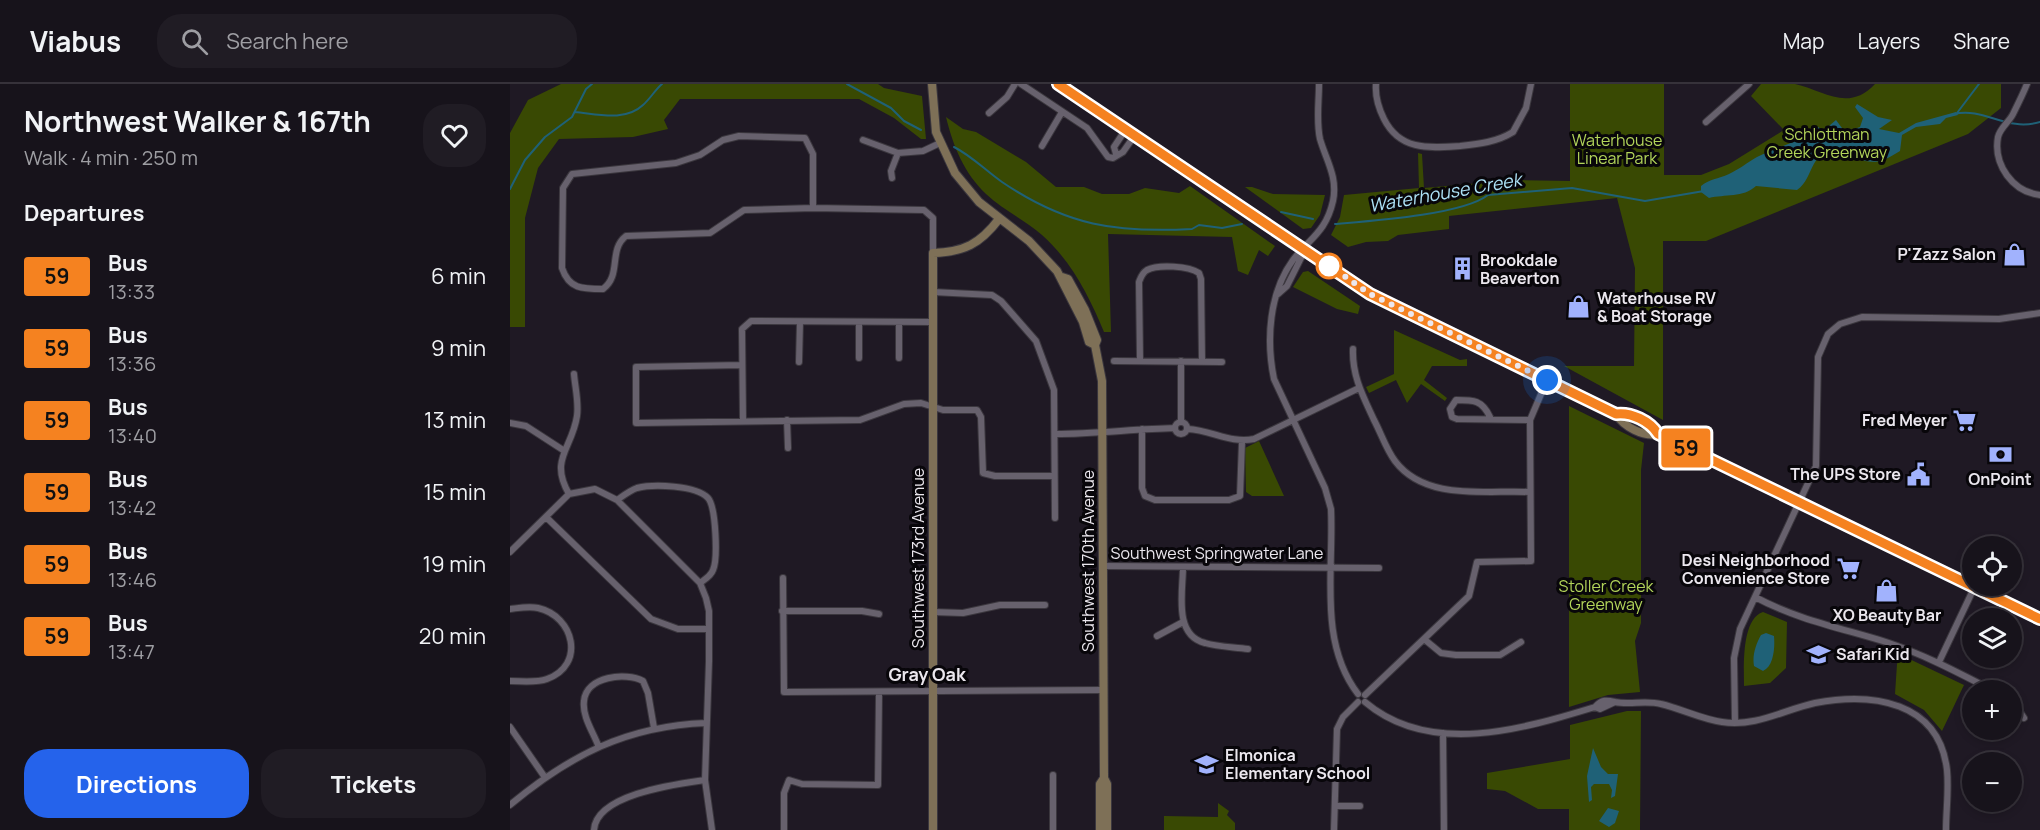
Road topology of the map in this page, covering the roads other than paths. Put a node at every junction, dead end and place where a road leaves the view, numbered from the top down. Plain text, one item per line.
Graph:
1 (932, 84) edge
2 (1015, 84) edge
3 (1021, 84) edge
4 (1058, 84) edge
5 (1319, 84) edge
6 (1376, 84) edge
7 (1531, 84) edge
8 (1749, 84) edge
9 (2027, 84) edge
10 (1062, 112) junction
11 (989, 113) dead end
12 (1706, 122) dead end
13 (1126, 129) junction
14 (1135, 135) junction
15 (863, 140) dead end
16 (940, 143) junction
17 (1042, 146) dead end
18 (898, 153) junction
19 (1116, 154) junction
20 (892, 178) dead end
21 (2040, 195) edge
22 (813, 208) junction
23 (999, 219) junction
24 (1305, 249) junction
25 (933, 253) junction
26 (933, 292) junction
27 (2040, 314) edge
28 (800, 322) junction
29 (859, 322) junction
30 (899, 322) junction
31 (933, 322) junction
32 (1353, 350) dead end
33 (859, 358) dead end
34 (899, 358) dead end
35 (1140, 360) junction
36 (1182, 361) junction
37 (1202, 361) junction
38 (799, 362) dead end
39 (1114, 362) dead end
40 (1222, 362) dead end
41 (742, 365) junction
42 (574, 374) dead end
43 (1547, 380) junction
44 (1359, 388) junction
45 (933, 408) junction
46 (1490, 417) junction
47 (1292, 419) junction
48 (787, 420) junction
49 (1530, 420) junction
50 (743, 421) junction
51 (1181, 422) junction
52 (510, 423) edge
53 (1142, 429) junction
54 (1174, 429) junction
55 (1188, 429) junction
56 (1055, 434) junction
57 (1102, 434) junction
58 (1242, 442) junction
59 (788, 448) dead end
60 (563, 450) junction
61 (1054, 476) junction
62 (1529, 492) junction
63 (569, 494) junction
64 (617, 500) junction
65 (1800, 504) junction
66 (546, 517) junction
67 (1055, 518) dead end
68 (510, 552) edge
69 (1102, 566) junction
70 (1183, 567) junction
71 (1332, 567) junction
72 (1379, 567) dead end
73 (783, 579) dead end
74 (1962, 582) edge
75 (700, 584) junction
76 (1970, 596) edge
77 (1991, 596) edge
78 (1755, 597) junction
79 (1045, 605) dead end
80 (510, 609) edge
81 (783, 611) junction
82 (933, 612) junction
83 (879, 614) dead end
84 (2040, 619) edge
85 (1184, 622) junction
86 (709, 629) junction
87 (1157, 636) dead end
88 (1424, 639) junction
89 (1521, 642) dead end
90 (1248, 649) dead end
91 (1939, 662) junction
92 (1973, 680) edge
93 (510, 681) edge
94 (933, 689) junction
95 (1103, 690) junction
96 (879, 694) junction
97 (1362, 698) junction
98 (2022, 715) edge
99 (2024, 718) dead end
100 (706, 723) junction
101 (1735, 723) junction
102 (510, 727) edge
103 (654, 728) junction
104 (1443, 733) junction
105 (598, 745) junction
106 (1053, 775) dead end
107 (544, 776) junction
108 (1104, 778) junction
109 (705, 780) junction
110 (510, 805) edge
111 (1335, 806) junction
112 (1360, 806) dead end
113 (594, 830) edge
114 (712, 830) edge
115 (784, 830) edge
116 (933, 830) edge
117 (1053, 830) edge
118 (1100, 830) edge
119 (1107, 830) edge
120 (1334, 830) edge
121 (1444, 830) edge
122 (1946, 830) edge

1 - 16 main road, Southwest 170th Avenue
2 - 11 street
3 - 10 street
4 - 13 main road
5 - 24 street
6 - 7 street
8 - 12 street
9 - 21 street
10 - 17 street
10 - 19 street
13 - 14 main road
13 - 19 street
14 - 19 street
14 - 24 main road
15 - 18 street
16 - 18 street
16 - 23 main road, Southwest 170th Avenue
18 - 20 street
22 - 22 street
22 - 25 street
23 - 25 main road
23 - 57 main road, Southwest 170th Avenue
24 - 43 main road
24 - 47 street
25 - 26 main road, Southwest 173rd Avenue
26 - 31 main road, Southwest 173rd Avenue
26 - 56 street
27 - 65 street
28 - 29 street
28 - 38 street
28 - 41 street
29 - 30 street
29 - 33 street
30 - 31 street
30 - 34 street
31 - 45 main road, Southwest 173rd Avenue
32 - 44 street
35 - 36 street
35 - 37 street
35 - 39 street
36 - 37 street
36 - 51 street
37 - 40 street
41 - 50 street
41 - 50 street
42 - 60 street
43 - 49 street
43 - 65 main road
44 - 47 street
44 - 62 street
45 - 48 street
45 - 61 street
45 - 82 main road, Southwest 173rd Avenue
46 - 46 street
46 - 49 street
47 - 58 street
47 - 71 street
48 - 50 street
48 - 59 street
49 - 62 street
51 - 54 street
51 - 55 street
52 - 60 street
53 - 54 street
53 - 57 street
53 - 58 street
54 - 55 street
55 - 58 street
56 - 57 street
56 - 61 street
57 - 69 main road, Southwest 170th Avenue
60 - 63 street
61 - 67 street
62 - 88 street
63 - 64 street
63 - 66 street
64 - 75 street
64 - 75 street
65 - 74 main road
65 - 78 street
66 - 68 street
66 - 86 street
69 - 70 street, Southwest Springwater Lane
69 - 95 main road, Southwest 170th Avenue
70 - 71 street, Southwest Springwater Lane
70 - 85 street
71 - 72 street, Southwest Springwater Lane
71 - 97 street
73 - 81 street
75 - 86 street
76 - 91 street
77 - 84 main road
78 - 91 street
78 - 101 street
79 - 82 street
80 - 93 street
81 - 83 street
81 - 96 street
82 - 94 main road, Southwest 173rd Avenue
85 - 87 street
85 - 90 street
86 - 100 street
88 - 89 street
88 - 97 street
91 - 92 street
94 - 95 street
94 - 96 street
94 - 116 main road, Southwest 173rd Avenue
95 - 108 main road, Southwest 170th Avenue
96 - 115 street
97 - 104 street
97 - 111 street
98 - 99 street
100 - 103 street
100 - 109 street
101 - 104 street
101 - 122 street
102 - 107 street
103 - 105 street
103 - 105 street
104 - 121 street
105 - 107 street
106 - 117 street
107 - 110 street
108 - 118 main road, Southwest 170th Avenue
108 - 119 main road, Southwest 170th Avenue
109 - 113 street
109 - 114 street
111 - 112 street
111 - 120 street

